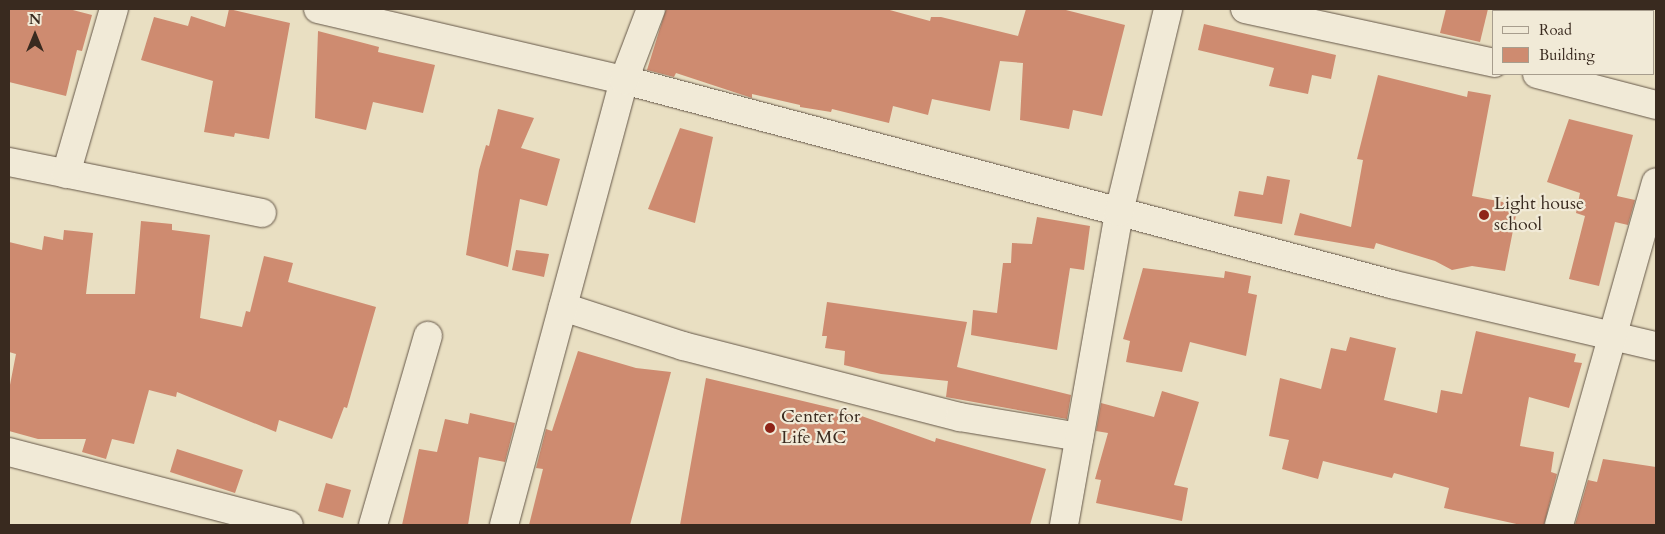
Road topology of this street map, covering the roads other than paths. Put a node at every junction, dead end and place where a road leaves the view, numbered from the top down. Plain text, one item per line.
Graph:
1 (114, 9) edge
2 (318, 9) edge
3 (650, 9) edge
4 (1168, 9) edge
5 (1245, 9) edge
6 (1492, 63) edge
7 (1541, 75) edge
8 (624, 80) junction
9 (1656, 105) edge
10 (9, 162) edge
11 (66, 174) junction
12 (1656, 182) edge
13 (1119, 212) junction
14 (262, 213) dead end
15 (563, 307) junction
16 (428, 336) dead end
17 (1614, 336) junction
18 (1656, 346) edge
19 (1079, 437) junction
20 (9, 452) edge
21 (289, 525) edge
22 (373, 525) edge
23 (504, 525) edge
24 (1064, 525) edge
25 (1559, 525) edge

1 - 11 street
2 - 8 street
3 - 8 street
4 - 13 street
5 - 6 street
7 - 9 street
8 - 13 street
8 - 15 street
10 - 11 street
11 - 14 street
12 - 17 street
13 - 17 street
13 - 19 street
15 - 19 street
15 - 23 street
16 - 22 street
17 - 18 street
17 - 25 street
19 - 24 street
20 - 21 street

